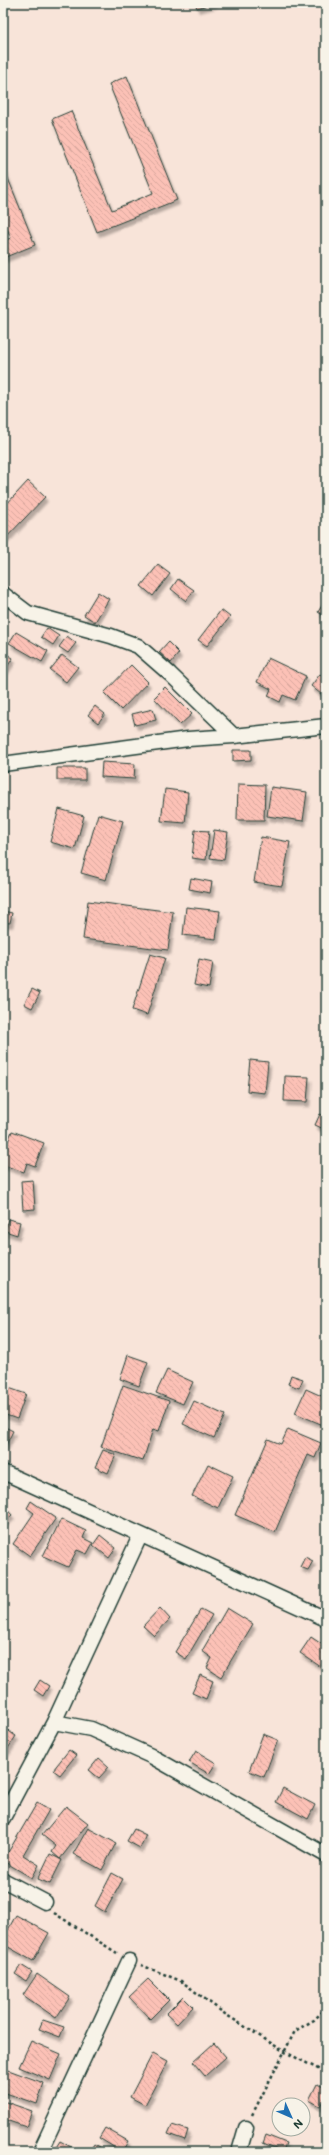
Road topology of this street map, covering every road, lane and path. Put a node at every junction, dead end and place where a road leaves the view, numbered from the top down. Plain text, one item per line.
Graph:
1 (3, 594) edge
2 (326, 726) edge
3 (234, 736) junction
4 (3, 764) edge
5 (3, 1472) edge
6 (140, 1536) junction
7 (326, 1620) edge
8 (54, 1722) junction
9 (3, 1818) edge
10 (326, 1855) edge
11 (3, 1880) edge
12 (45, 1902) joint
13 (129, 1960) junction
14 (326, 2008) edge
15 (284, 2052) junction
16 (326, 2072) edge
17 (246, 2128) joint
18 (40, 2152) edge
19 (238, 2152) edge

1 - 3 street
2 - 3 street
3 - 4 street
5 - 6 street
6 - 7 street
6 - 8 street
8 - 9 street
8 - 10 street
11 - 12 street
12 - 13 path
13 - 15 path
13 - 18 street
14 - 15 path
15 - 16 path
15 - 17 path
17 - 19 street

